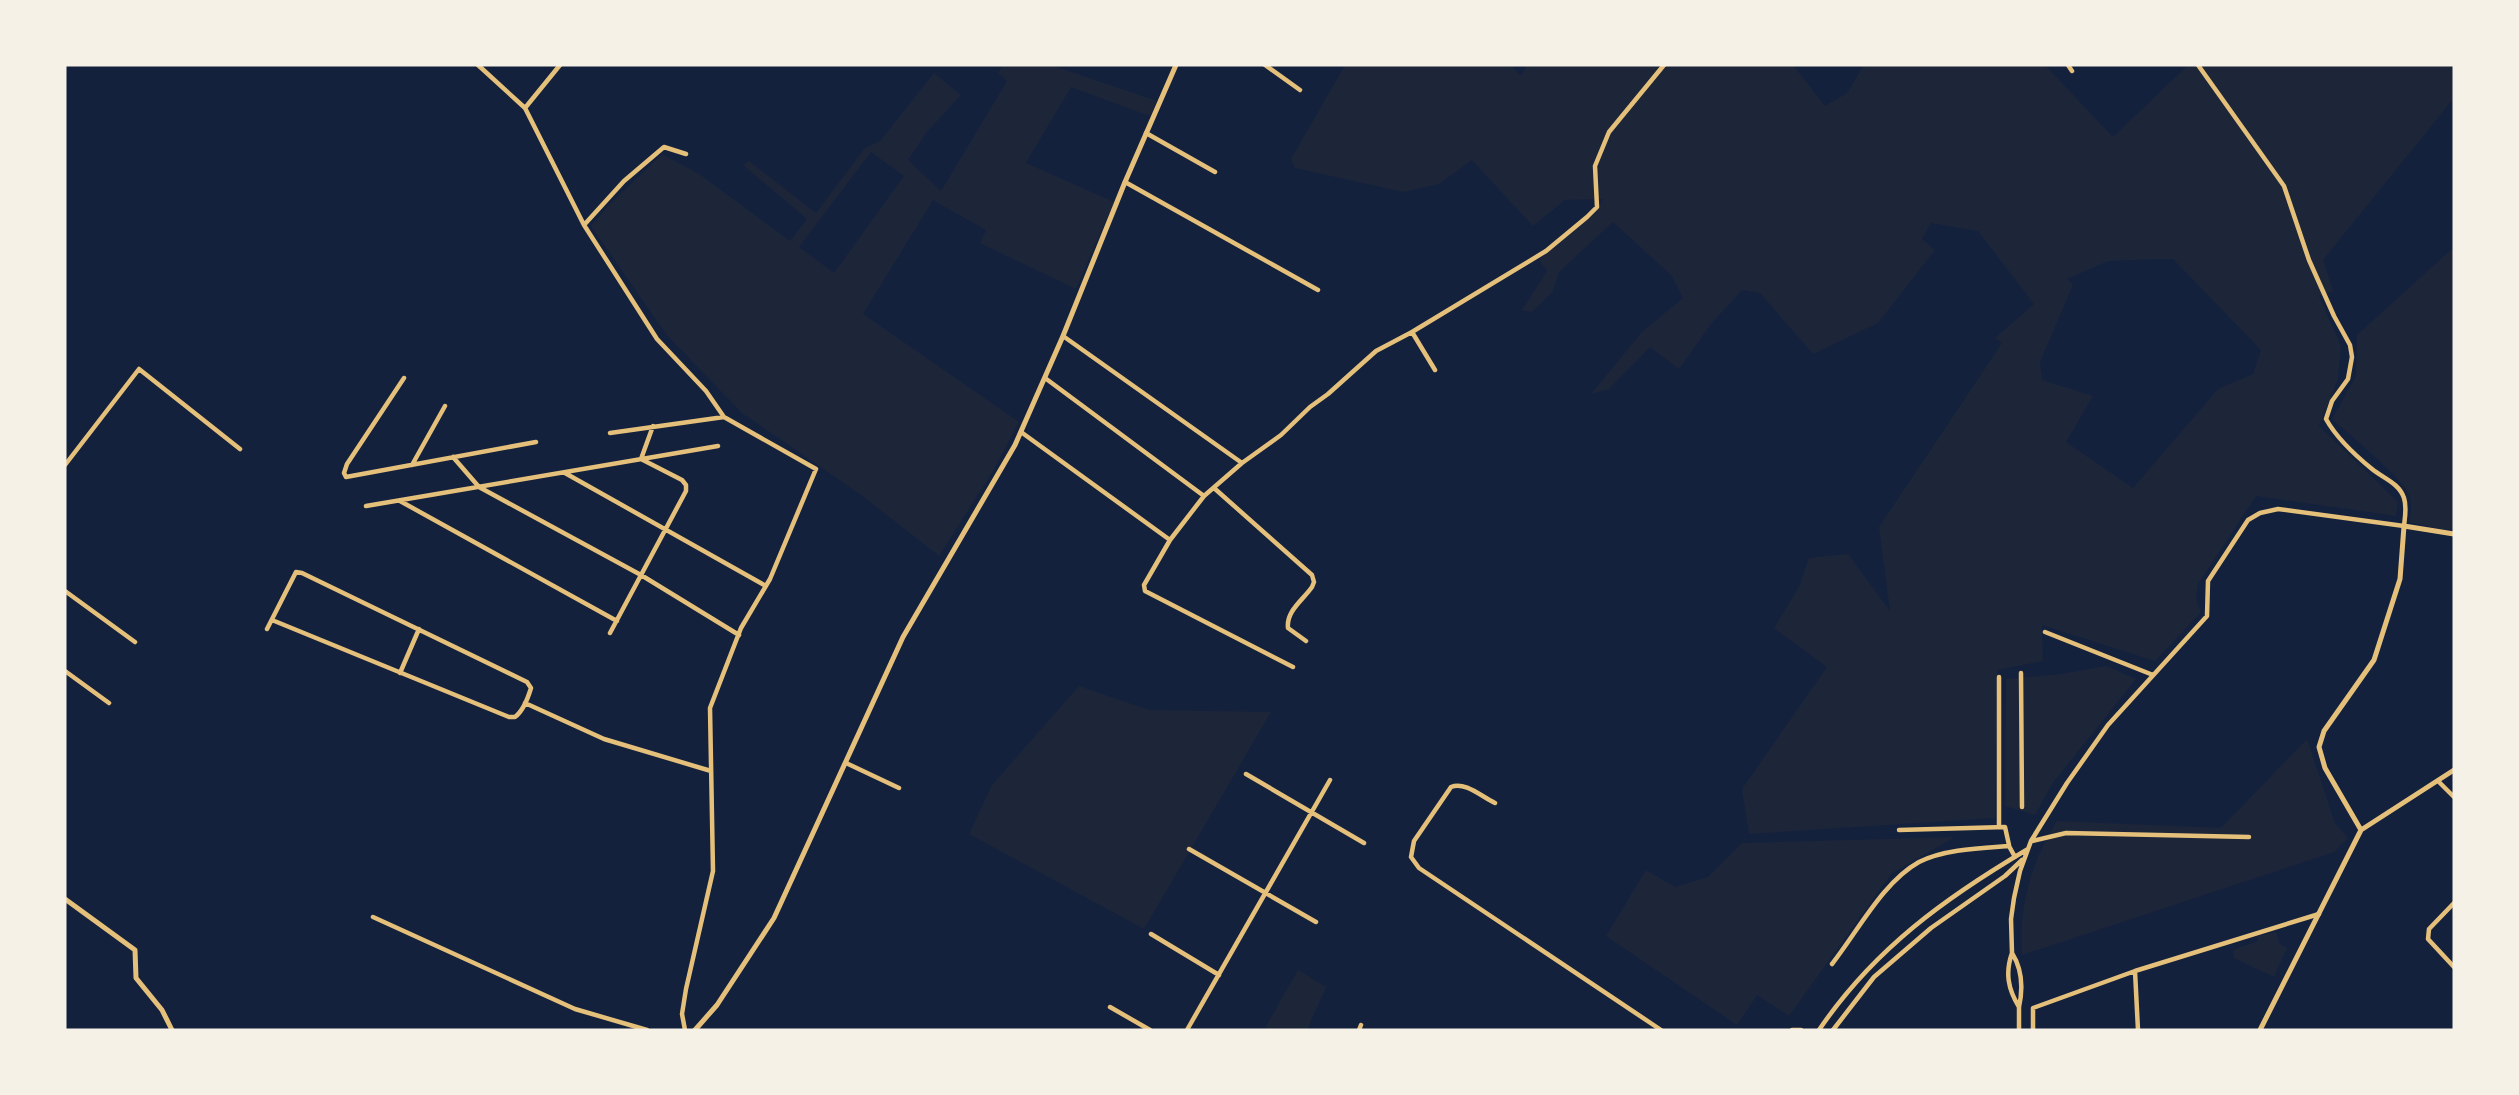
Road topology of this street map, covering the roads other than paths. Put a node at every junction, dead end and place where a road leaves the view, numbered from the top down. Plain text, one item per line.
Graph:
1 (478, 65) edge
2 (559, 65) edge
3 (1176, 65) edge
4 (1265, 65) edge
5 (1664, 65) edge
6 (2068, 65) edge
7 (2198, 65) edge
8 (2072, 71) dead end
9 (1300, 90) dead end
10 (525, 107) junction
11 (1146, 133) junction
12 (686, 154) dead end
13 (1215, 172) dead end
14 (1125, 182) junction
15 (584, 225) junction
16 (1318, 290) dead end
17 (1412, 332) junction
18 (1063, 337) junction
19 (1435, 370) dead end
20 (404, 378) dead end
21 (1045, 378) junction
22 (446, 406) dead end
23 (724, 417) junction
24 (653, 426) junction
25 (1021, 432) junction
26 (610, 433) dead end
27 (536, 442) dead end
28 (718, 446) dead end
29 (240, 449) dead end
30 (453, 457) junction
31 (640, 459) junction
32 (1242, 463) junction
33 (65, 465) edge
34 (412, 465) junction
35 (564, 472) junction
36 (479, 487) junction
37 (1214, 488) junction
38 (1205, 496) junction
39 (399, 500) junction
40 (366, 506) dead end
41 (2404, 526) junction
42 (666, 530) junction
43 (2454, 534) edge
44 (1170, 540) junction
45 (641, 575) junction
46 (766, 586) junction
47 (65, 591) edge
48 (272, 620) junction
49 (617, 621) junction
50 (267, 629) dead end
51 (419, 629) junction
52 (2045, 632) dead end
53 (610, 633) dead end
54 (739, 635) junction
55 (1306, 641) dead end
56 (135, 642) dead end
57 (1293, 667) dead end
58 (65, 671) edge
59 (400, 673) junction
60 (2021, 673) dead end
61 (2153, 675) junction
62 (1999, 677) dead end
63 (525, 702) junction
64 (109, 703) dead end
65 (846, 763) junction
66 (2454, 770) edge
67 (710, 771) junction
68 (1245, 774) dead end
69 (1330, 780) dead end
70 (2438, 781) junction
71 (899, 788) dead end
72 (2454, 797) edge
73 (1495, 803) dead end
74 (2022, 807) dead end
75 (1312, 812) junction
76 (1999, 827) junction
77 (1899, 830) dead end
78 (2361, 830) junction
79 (2249, 837) dead end
80 (1364, 842) dead end
81 (2031, 842) junction
82 (2009, 846) junction
83 (1189, 849) dead end
84 (2028, 849) junction
85 (2015, 857) junction
86 (2025, 857) junction
87 (1265, 893) junction
88 (65, 898) edge
89 (2454, 903) edge
90 (2319, 914) junction
91 (373, 917) dead end
92 (1317, 922) dead end
93 (1151, 934) dead end
94 (2012, 953) junction
95 (1832, 964) dead end
96 (2454, 967) edge
97 (2135, 971) junction
98 (1219, 975) junction
99 (1110, 1007) dead end
100 (2019, 1007) junction
101 (172, 1030) edge
102 (647, 1030) edge
103 (685, 1030) edge
104 (695, 1030) edge
105 (1150, 1030) edge
106 (1187, 1030) edge
107 (1661, 1030) edge
108 (1792, 1030) edge
109 (1801, 1030) edge
110 (1819, 1030) edge
111 (1833, 1030) edge
112 (2019, 1030) edge
113 (2033, 1030) edge
114 (2138, 1030) edge
115 (2260, 1030) edge

1 - 10 street
2 - 10 street
3 - 11 street
4 - 9 street
5 - 17 street
6 - 8 street
7 - 41 street
10 - 15 street
11 - 13 street
11 - 14 street
12 - 15 street
14 - 16 street
14 - 18 street
15 - 23 street
17 - 19 street
17 - 32 street
18 - 21 street
18 - 32 street
20 - 34 street
21 - 25 street
21 - 38 street
22 - 34 street
23 - 24 street
23 - 46 street
24 - 26 street
24 - 31 street
25 - 44 street
25 - 65 street
27 - 30 street
28 - 31 street
29 - 33 street
30 - 34 street
30 - 36 street
31 - 35 street
31 - 42 street
32 - 37 street
35 - 36 street
35 - 42 street
36 - 39 street
36 - 45 street
37 - 38 street
37 - 55 street
38 - 44 street
39 - 40 street
39 - 49 street
41 - 43 street
41 - 61 street
41 - 78 street
42 - 45 street
42 - 46 street
44 - 57 street
45 - 49 street
45 - 54 street
46 - 54 street
47 - 56 street
48 - 50 street
48 - 51 street
48 - 59 street
49 - 53 street
51 - 59 street
51 - 63 street
52 - 61 street
54 - 67 street
58 - 64 street
59 - 63 street
60 - 74 street
61 - 81 street
62 - 76 street
63 - 67 street
65 - 71 street
65 - 104 street
66 - 70 street
67 - 103 street
68 - 75 street
69 - 75 street
70 - 72 street
70 - 78 street
73 - 107 street
75 - 80 street
75 - 87 street
76 - 77 street
76 - 82 street
78 - 90 street
79 - 81 street
81 - 84 street
82 - 85 street
82 - 95 street
83 - 87 street
84 - 85 street
84 - 86 street
85 - 110 street
86 - 94 street
86 - 111 street
87 - 92 street
87 - 98 street
88 - 101 street
89 - 96 street
90 - 97 street
90 - 115 street
91 - 102 street
93 - 98 street
94 - 100 street
94 - 100 street
97 - 113 street
97 - 114 street
98 - 106 street
99 - 105 street
100 - 112 street
108 - 109 street

